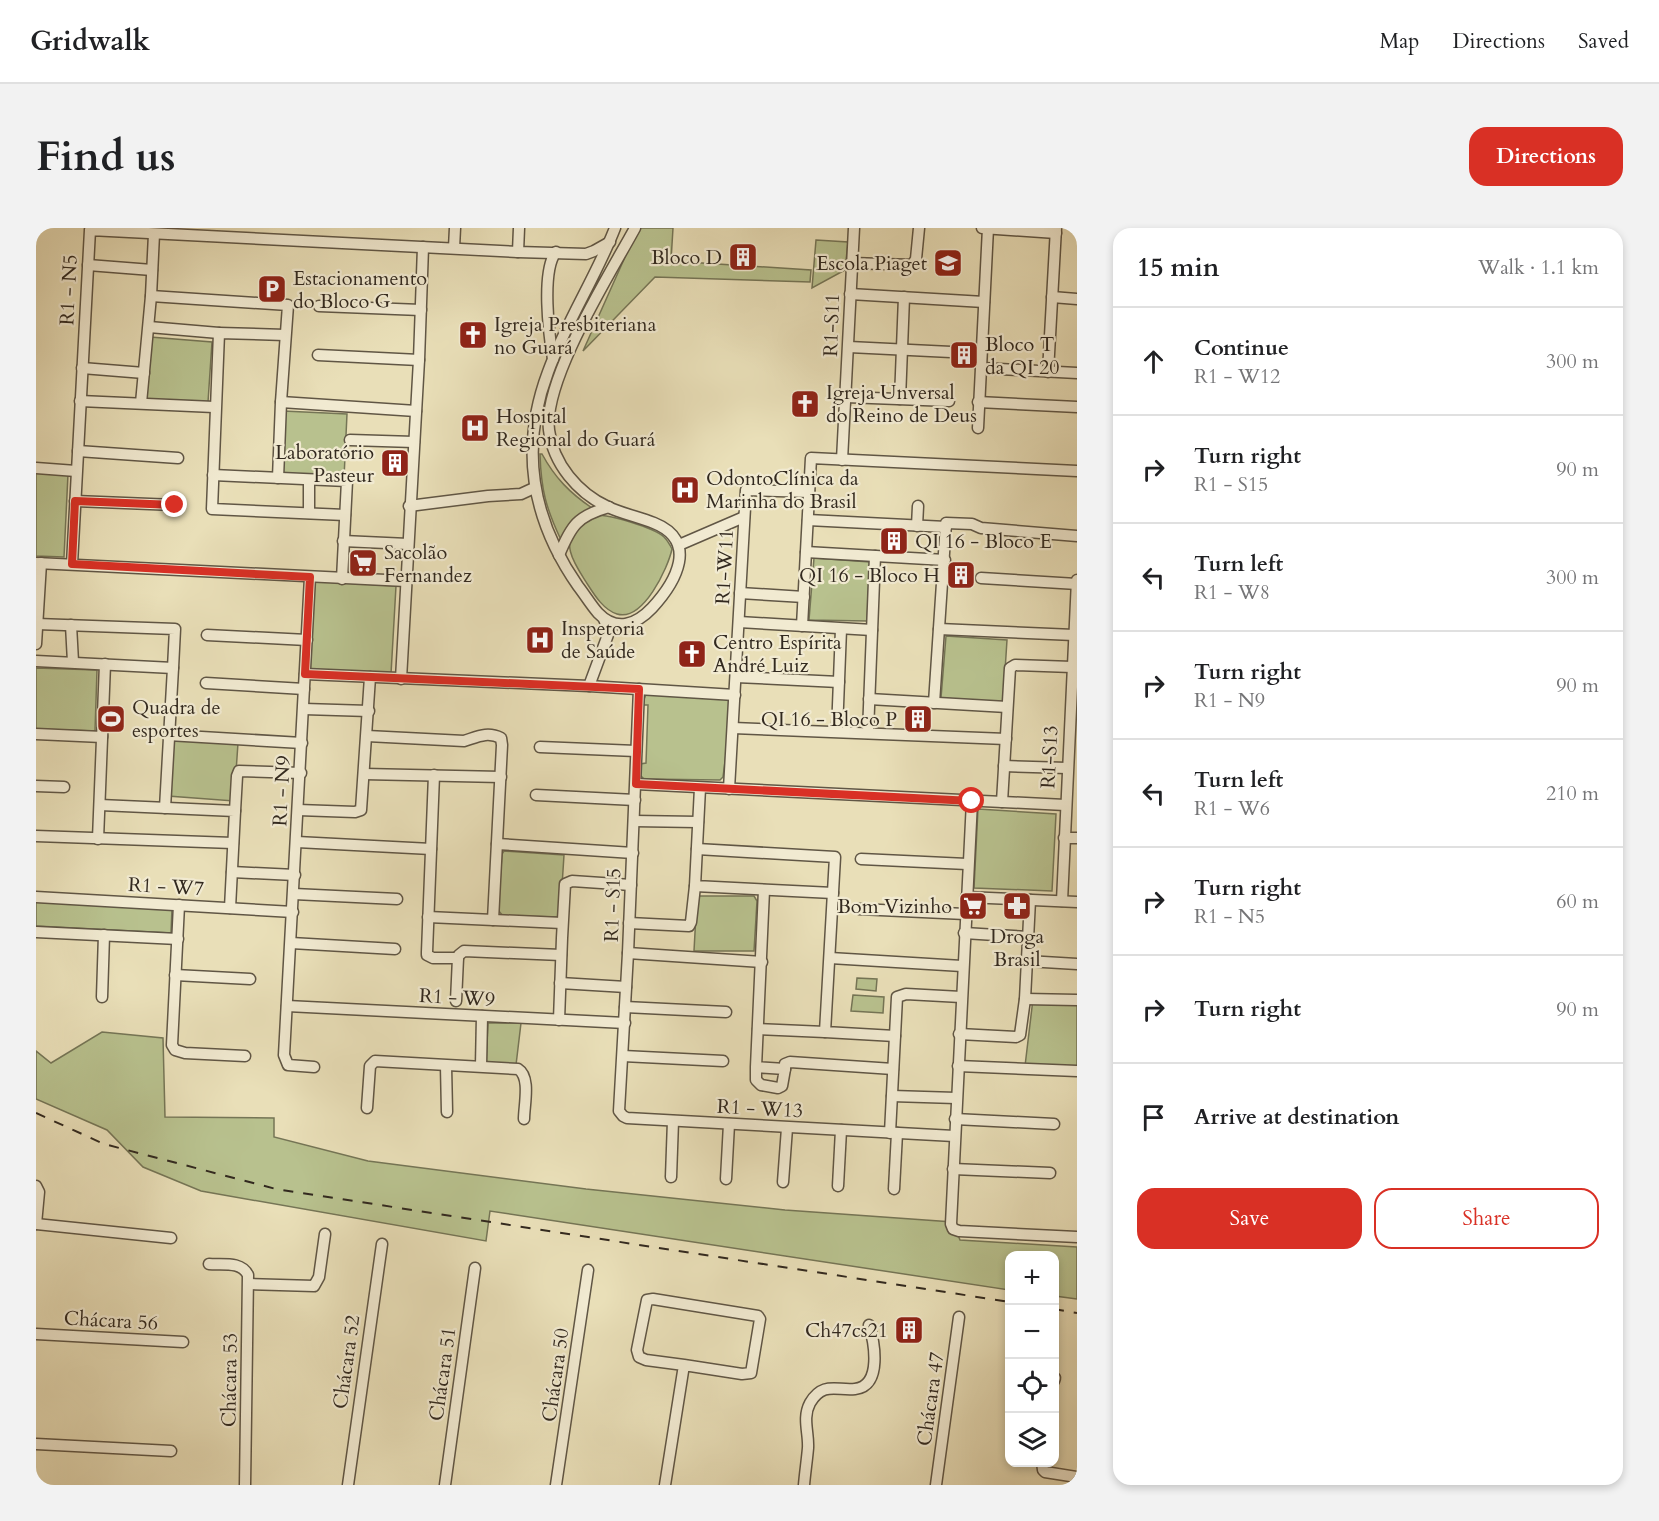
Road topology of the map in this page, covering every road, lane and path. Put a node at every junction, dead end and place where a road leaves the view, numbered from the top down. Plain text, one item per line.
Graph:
1 (455, 228) edge
2 (519, 228) edge
3 (615, 228) edge
4 (635, 228) edge
5 (854, 228) edge
6 (919, 228) edge
7 (982, 228) edge
8 (988, 228) edge
9 (1056, 230) edge
10 (182, 232) edge
11 (153, 234) junction
12 (610, 243) junction
13 (423, 247) junction
14 (454, 248) junction
15 (518, 252) junction
16 (550, 255) junction
17 (852, 263) junction
18 (88, 265) junction
19 (152, 270) junction
20 (850, 294) junction
21 (151, 296) junction
22 (904, 297) junction
23 (1052, 297) junction
24 (1077, 299) edge
25 (984, 302) junction
26 (319, 306) dead end
27 (421, 310) junction
28 (149, 327) junction
29 (219, 333) junction
30 (285, 335) junction
31 (849, 347) junction
32 (902, 350) junction
33 (951, 352) dead end
34 (318, 356) dead end
35 (553, 359) junction
36 (419, 360) junction
37 (82, 368) junction
38 (981, 368) junction
39 (1048, 372) junction
40 (144, 373) junction
41 (1077, 373) edge
42 (846, 397) junction
43 (900, 399) junction
44 (81, 401) junction
45 (950, 401) dead end
46 (281, 402) junction
47 (978, 402) junction
48 (141, 403) junction
49 (214, 407) junction
50 (1077, 407) edge
51 (416, 411) junction
52 (978, 428) dead end
53 (350, 440) dead end
54 (414, 442) junction
55 (78, 452) junction
56 (178, 458) dead end
57 (842, 460) junction
58 (36, 468) edge
59 (76, 471) junction
60 (1077, 471) edge
61 (213, 476) junction
62 (278, 478) junction
63 (309, 480) junction
64 (534, 488) junction
65 (809, 492) junction
66 (521, 494) junction
67 (75, 501) junction
68 (538, 501) junction
69 (175, 505) dead end
70 (409, 506) junction
71 (918, 506) dead end
72 (609, 507) junction
73 (309, 513) junction
74 (345, 515) junction
75 (744, 517) junction
76 (808, 520) junction
77 (917, 526) junction
78 (946, 527) junction
79 (1077, 536) edge
80 (344, 541) junction
81 (408, 544) junction
82 (679, 545) junction
83 (806, 552) junction
84 (559, 555) junction
85 (875, 556) junction
86 (945, 560) junction
87 (38, 563) edge
88 (72, 564) junction
89 (310, 577) junction
90 (981, 578) dead end
91 (342, 579) junction
92 (406, 581) junction
93 (1077, 582) edge
94 (740, 593) junction
95 (804, 597) junction
96 (38, 599) edge
97 (1076, 602) edge
98 (604, 619) junction
99 (739, 622) junction
100 (38, 624) junction
101 (71, 625) junction
102 (623, 625) junction
103 (802, 626) junction
104 (841, 628) junction
105 (939, 629) junction
106 (872, 630) junction
107 (207, 634) dead end
108 (1074, 636) junction
109 (307, 640) junction
110 (36, 644) edge
111 (36, 661) edge
112 (73, 663) junction
113 (105, 664) junction
114 (1072, 667) junction
115 (173, 668) junction
116 (305, 674) junction
117 (370, 677) junction
118 (736, 677) junction
119 (400, 679) junction
120 (839, 682) junction
121 (206, 683) dead end
122 (592, 686) junction
123 (304, 689) junction
124 (639, 689) junction
125 (735, 695) junction
126 (869, 699) junction
127 (934, 703) junction
128 (1074, 705) edge
129 (1007, 707) junction
130 (304, 709) junction
131 (369, 711) junction
132 (733, 728) junction
133 (837, 731) junction
134 (868, 732) junction
135 (36, 734) edge
136 (168, 735) junction
137 (367, 736) junction
138 (102, 737) junction
139 (1073, 737) edge
140 (1005, 739) junction
141 (302, 743) junction
142 (540, 747) dead end
143 (636, 751) junction
144 (1004, 766) junction
145 (1067, 768) junction
146 (301, 773) junction
147 (364, 774) junction
148 (434, 775) junction
149 (501, 777) junction
150 (636, 784) junction
151 (36, 786) edge
152 (64, 788) dead end
153 (700, 788) junction
154 (1071, 788) edge
155 (729, 789) junction
156 (536, 795) dead end
157 (635, 800) junction
158 (972, 801) junction
159 (1002, 802) junction
160 (100, 805) junction
161 (1065, 805) junction
162 (165, 808) junction
163 (298, 810) junction
164 (235, 811) junction
165 (634, 821) junction
166 (698, 822) junction
167 (36, 836) edge
168 (1064, 838) junction
169 (1077, 838) edge
170 (98, 839) junction
171 (297, 842) junction
172 (233, 843) junction
173 (497, 844) junction
174 (431, 849) junction
175 (697, 849) junction
176 (633, 853) junction
177 (861, 859) dead end
178 (967, 864) junction
179 (232, 872) junction
180 (295, 875) junction
181 (631, 885) junction
182 (695, 886) junction
183 (764, 890) junction
184 (833, 893) junction
185 (294, 894) junction
186 (36, 897) edge
187 (966, 897) junction
188 (397, 899) dead end
189 (1030, 900) junction
190 (1062, 901) junction
191 (1077, 902) edge
192 (179, 905) junction
193 (231, 908) junction
194 (859, 909) dead end
195 (293, 912) junction
196 (965, 914) junction
197 (428, 917) junction
198 (494, 920) junction
199 (562, 923) junction
200 (629, 923) junction
201 (36, 932) edge
202 (964, 933) junction
203 (104, 935) junction
204 (1028, 937) junction
205 (178, 939) junction
206 (291, 943) junction
207 (395, 949) dead end
208 (628, 953) junction
209 (561, 955) junction
210 (458, 958) junction
211 (830, 958) junction
212 (1027, 961) junction
213 (762, 962) junction
214 (1077, 964) edge
215 (962, 966) junction
216 (175, 975) junction
217 (250, 979) dead end
218 (560, 983) junction
219 (626, 987) junction
220 (102, 997) dead end
221 (961, 997) junction
222 (1025, 999) junction
223 (1077, 1000) edge
224 (456, 1001) dead end
225 (287, 1006) junction
226 (625, 1007) junction
227 (726, 1012) dead end
228 (482, 1016) junction
229 (560, 1020) junction
230 (625, 1023) junction
231 (758, 1029) junction
232 (825, 1032) junction
233 (959, 1034) junction
234 (895, 1036) junction
235 (245, 1056) dead end
236 (623, 1056) junction
237 (723, 1061) dead end
238 (446, 1066) junction
239 (481, 1066) junction
240 (958, 1066) junction
241 (314, 1067) dead end
242 (756, 1067) junction
243 (784, 1069) junction
244 (893, 1069) junction
245 (1077, 1071) edge
246 (892, 1096) junction
247 (956, 1098) junction
248 (367, 1108) dead end
249 (447, 1112) dead end
250 (627, 1118) joint
251 (524, 1119) dead end
252 (955, 1119) junction
253 (674, 1120) junction
254 (729, 1124) junction
255 (1054, 1124) dead end
256 (786, 1128) junction
257 (841, 1130) junction
258 (893, 1133) junction
259 (954, 1136) junction
260 (953, 1169) junction
261 (1050, 1173) dead end
262 (671, 1177) dead end
263 (726, 1179) dead end
264 (783, 1182) dead end
265 (36, 1186) edge
266 (838, 1186) dead end
267 (894, 1189) dead end
268 (36, 1224) edge
269 (325, 1234) dead end
270 (1077, 1237) edge
271 (171, 1238) dead end
272 (382, 1244) dead end
273 (209, 1264) dead end
274 (475, 1268) dead end
275 (588, 1270) dead end
276 (249, 1280) junction
277 (959, 1317) dead end
278 (869, 1324) dead end
279 (36, 1334) edge
280 (183, 1342) dead end
281 (684, 1365) junction
282 (36, 1444) edge
283 (171, 1451) dead end
284 (1044, 1467) edge
285 (1077, 1477) edge
286 (1064, 1480) edge
287 (245, 1485) edge
288 (348, 1485) edge
289 (445, 1485) edge
290 (556, 1485) edge
291 (665, 1485) edge
292 (804, 1485) edge
293 (936, 1485) edge

1 - 14 street
2 - 15 street
3 - 12 street
4 - 72 street
5 - 17 street, R1-S11
6 - 17 street
7 - 8 street
8 - 9 street
8 - 25 street
9 - 23 street
10 - 11 street, R1 - N5
10 - 13 street, R1 - N5
11 - 18 street, R1 - N5
11 - 19 street
12 - 16 street, R1 - N5
12 - 35 street
13 - 14 street, R1 - N5
13 - 27 street
14 - 15 street, R1 - N5
15 - 16 street, R1 - N5
16 - 35 street
17 - 20 street, R1-S11
18 - 19 street
18 - 37 street, R1 - N5
19 - 21 street
20 - 22 street
20 - 31 street, R1-S11
21 - 28 street
21 - 30 street
22 - 25 street
22 - 32 street
23 - 24 street
23 - 39 street
25 - 38 street
26 - 27 street
27 - 36 street
28 - 29 street
28 - 40 street
29 - 30 street
29 - 49 street
30 - 46 street
31 - 32 street
31 - 42 street, R1-S11
32 - 33 street
32 - 43 street
34 - 36 street
35 - 64 street
36 - 51 street
37 - 40 street
37 - 44 street, R1 - N5
38 - 39 street
38 - 47 street
39 - 41 street
40 - 48 street
42 - 43 street
42 - 57 street, R1-S11
43 - 45 street
44 - 48 street
44 - 55 street, R1 - N5
46 - 51 street
46 - 62 street
47 - 50 street
47 - 52 street
48 - 49 street
49 - 61 street
51 - 54 street
53 - 54 street
54 - 70 street
55 - 56 street
55 - 59 street, R1 - N5
57 - 60 street
57 - 65 street
58 - 59 street
59 - 67 street, R1 - N5
61 - 62 street
61 - 73 street
62 - 63 street
63 - 73 street
63 - 74 street
64 - 66 street
64 - 68 street
65 - 75 street, R1-W11
65 - 76 street
66 - 68 street
66 - 70 street
67 - 69 street
67 - 88 street, R1 - N5
68 - 84 street
70 - 81 street
71 - 77 street
72 - 82 street
72 - 84 street
73 - 74 street
74 - 80 street
75 - 82 street
75 - 94 street, R1-W11
76 - 77 street
76 - 83 street
77 - 78 street
78 - 79 street
78 - 86 street
80 - 81 street
80 - 91 street
81 - 92 street
82 - 102 street
83 - 85 street
83 - 95 street
84 - 98 street
85 - 86 street
85 - 106 street
86 - 105 street
87 - 88 street
87 - 96 street
88 - 89 street
89 - 91 street
89 - 109 street, R1 - N9
90 - 93 street
91 - 92 street
92 - 119 street
93 - 97 street, R1-S13
94 - 95 street
94 - 99 street, R1-W11
95 - 103 street
96 - 100 street
97 - 108 street, R1-S13
98 - 102 street
98 - 122 street
99 - 103 street
99 - 118 street, R1-W11
100 - 101 street
100 - 110 street
101 - 112 street
101 - 115 street
102 - 122 street
103 - 104 street
104 - 106 street
104 - 120 street
105 - 108 street
105 - 127 street
106 - 126 street
107 - 109 street
108 - 114 street, R1-S13
109 - 116 street, R1 - N9
111 - 112 street
112 - 113 street
113 - 115 street
113 - 138 street
114 - 128 street, R1-S13
114 - 129 street
115 - 136 street
116 - 117 street
116 - 123 street, R1 - N9
117 - 119 street
117 - 131 street
118 - 120 street
118 - 125 street, R1-W11
119 - 122 street
120 - 133 street
121 - 123 street
122 - 124 street
123 - 130 street, R1 - N9
124 - 125 street
124 - 143 street, R1 - S15
125 - 132 street, R1-W11
126 - 127 street
126 - 134 street
127 - 129 street
128 - 139 street, R1-S13
129 - 140 street
130 - 131 street
130 - 141 street, R1 - N9
131 - 137 street
132 - 133 street
132 - 155 street, R1-W11
133 - 134 street
134 - 140 street
135 - 138 street
136 - 141 street
136 - 162 street
137 - 147 street
137 - 149 street
138 - 160 street
139 - 145 street, R1-S13
140 - 144 street
141 - 146 street, R1 - N9
142 - 143 street
143 - 150 street, R1 - S15
144 - 145 street
144 - 159 street
145 - 154 street, R1-S13
146 - 163 street, R1 - N9
146 - 164 street
147 - 148 street
147 - 163 street
148 - 149 street
148 - 174 street
149 - 173 street
150 - 153 street
150 - 157 street, R1 - S15
151 - 152 street
153 - 155 street
153 - 166 street
154 - 161 street, R1-S13
155 - 158 street
156 - 157 street
157 - 165 street, R1 - S15
158 - 159 street
158 - 178 street
159 - 161 street
160 - 162 street
160 - 170 street
161 - 168 street, R1-S13
162 - 164 street
163 - 171 street, R1 - N9
164 - 172 street
165 - 166 street
165 - 176 street, R1 - S15
166 - 175 street
167 - 170 street
168 - 169 street
168 - 190 street, R1-S13
170 - 172 street
171 - 174 street
171 - 180 street, R1 - N9
172 - 179 street
173 - 176 street
173 - 198 street
174 - 197 street
175 - 182 street
175 - 184 street
176 - 181 street, R1 - S15
177 - 178 street
178 - 187 street
179 - 180 street
179 - 193 street
180 - 185 street, R1 - N9
181 - 199 street
181 - 200 street, R1 - S15
182 - 183 street
182 - 200 street
183 - 184 street
183 - 213 street
184 - 211 street
185 - 188 street
185 - 195 street, R1 - N9
186 - 192 street, R1 - W7
187 - 189 street
187 - 196 street
189 - 190 street
189 - 204 street
190 - 191 street
192 - 193 street, R1 - W7
192 - 205 street
193 - 195 street, R1 - W7
194 - 196 street
195 - 206 street, R1 - N9
196 - 202 street
197 - 198 street
197 - 210 street
198 - 199 street
199 - 209 street
200 - 208 street, R1 - S15
201 - 203 street
202 - 204 street
202 - 215 street
203 - 205 street
203 - 220 street
204 - 212 street
205 - 216 street
206 - 207 street
206 - 225 street, R1 - N9
208 - 213 street
208 - 219 street, R1 - S15
209 - 210 street
209 - 218 street
210 - 224 street
211 - 215 street
211 - 232 street
212 - 214 street
212 - 222 street
213 - 231 street
215 - 221 street
216 - 217 street
216 - 235 street
218 - 219 street
218 - 229 street
219 - 226 street, R1 - S15
221 - 233 street
221 - 234 street
222 - 223 street
222 - 233 street
225 - 228 street, R1 - W9
225 - 241 street, R1 - N9
226 - 227 street
226 - 230 street, R1 - S15
228 - 229 street, R1 - W9
228 - 239 street
229 - 230 street, R1 - W9
230 - 236 street, R1 - S15
231 - 232 street
231 - 242 street
232 - 234 street
233 - 240 street
234 - 244 street
236 - 237 street
236 - 250 street, R1 - S15
238 - 239 street
238 - 248 street
238 - 249 street
239 - 251 street
240 - 245 street
240 - 247 street
242 - 243 street
242 - 243 street
243 - 244 street
244 - 246 street
246 - 247 street
246 - 258 street
247 - 252 street
250 - 253 street, R1 - W13
252 - 255 street
252 - 259 street
253 - 254 street, R1 - W13
253 - 262 street
254 - 256 street, R1 - W13
254 - 263 street
256 - 257 street, R1 - W13
256 - 264 street
257 - 258 street, R1 - W13
257 - 266 street
258 - 259 street, R1 - W13
258 - 267 street
259 - 260 street
260 - 261 street
260 - 270 street
265 - 268 street
268 - 271 street
269 - 276 street
272 - 288 street, Chácara 52
273 - 276 street
274 - 289 street, Chácara 51
275 - 290 street, Chácara 50
276 - 287 street, Chácara 53
277 - 293 street, Chácara 47
278 - 292 street
279 - 280 street, Chácara 56
281 - 281 street
281 - 291 street
282 - 283 street
284 - 286 street
285 - 286 street

